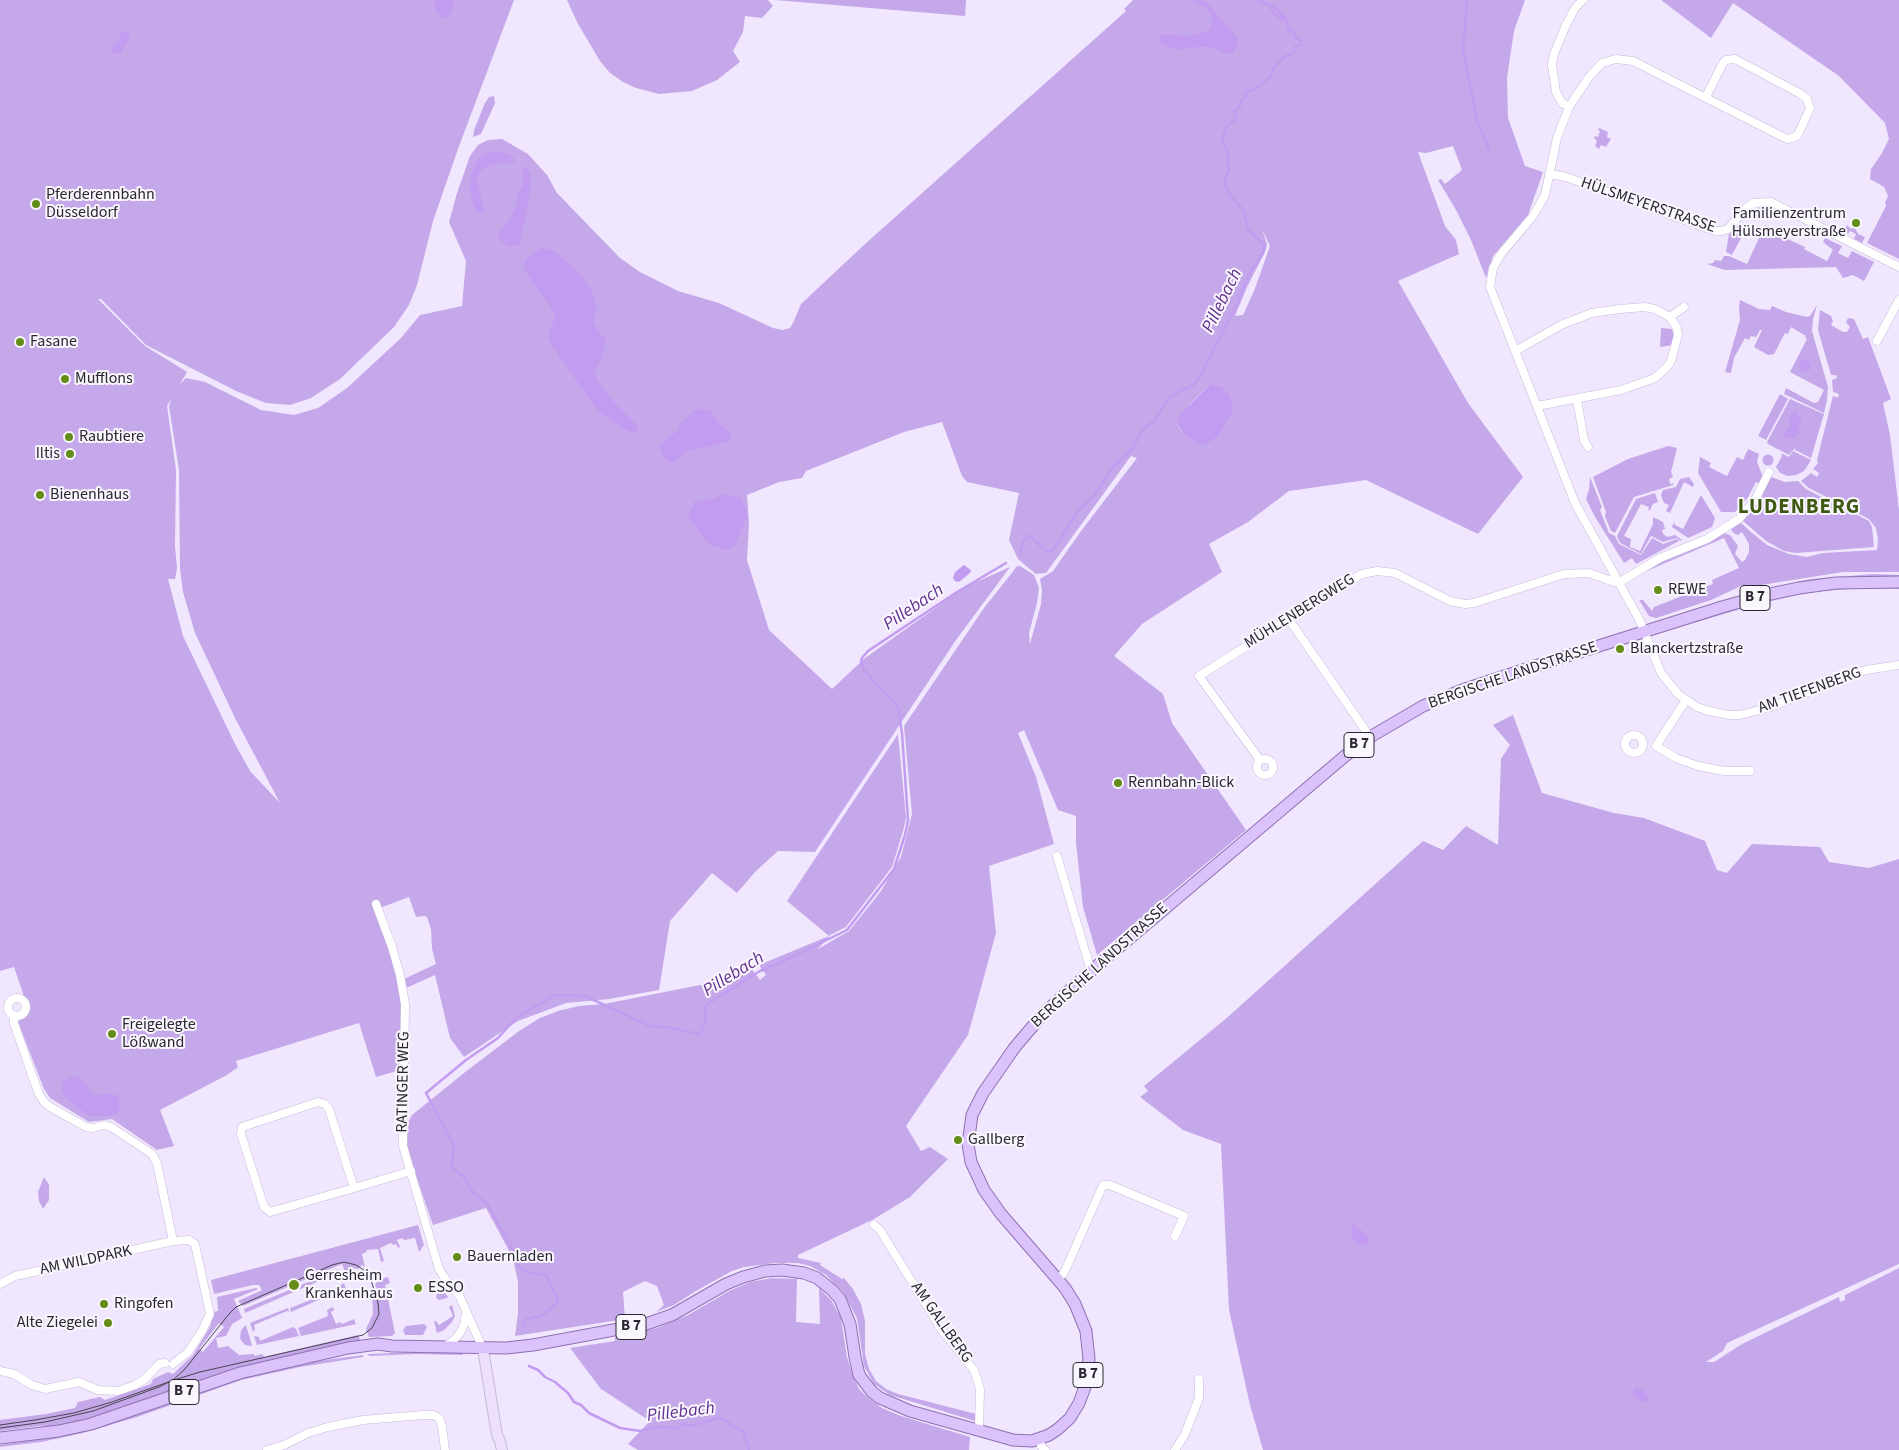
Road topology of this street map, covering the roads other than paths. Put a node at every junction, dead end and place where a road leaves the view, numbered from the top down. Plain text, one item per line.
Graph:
1 (1583, 0) edge
2 (1706, 97) junction
3 (1569, 108) junction
4 (1550, 174) junction
5 (1899, 267) edge
6 (1899, 300) edge
7 (1684, 307) dead end
8 (1670, 317) junction
9 (1877, 341) dead end
10 (1515, 351) junction
11 (1577, 399) junction
12 (1537, 406) junction
13 (1588, 447) dead end
14 (1769, 472) dead end
15 (1620, 582) junction
16 (1899, 582) edge
17 (1288, 618) junction
18 (1645, 631) junction
19 (1899, 664) edge
20 (1686, 700) junction
21 (1370, 737) junction
22 (1643, 745) dead end
23 (1656, 746) junction
24 (1260, 760) dead end
25 (1750, 771) dead end
26 (1057, 856) dead end
27 (376, 904) dead end
28 (1091, 971) junction
29 (14, 1015) dead end
30 (411, 1171) junction
31 (354, 1188) junction
32 (874, 1225) dead end
33 (1175, 1236) dead end
34 (173, 1241) junction
35 (1058, 1279) junction
36 (0, 1284) edge
37 (466, 1311) junction
38 (445, 1346) junction
39 (484, 1349) junction
40 (0, 1371) edge
41 (1200, 1379) dead end
42 (979, 1430) junction
43 (0, 1433) edge
44 (497, 1435) junction
45 (6, 1437) edge
46 (1040, 1439) junction
47 (267, 1450) edge
48 (445, 1450) edge
49 (496, 1450) edge
50 (502, 1450) edge
51 (1045, 1450) edge
52 (1175, 1450) edge

1 - 3 street
2 - 2 street
2 - 3 street
3 - 4 street
4 - 5 street, HÜLSMEYERSTRASSE
4 - 10 street
6 - 9 street
7 - 8 street
8 - 10 street
8 - 11 street
10 - 12 street
11 - 12 street
11 - 13 street
12 - 15 street
14 - 15 street
15 - 17 street, MÜHLENBERGWEG
15 - 18 street
16 - 18 main road, BERGISCHE LANDSTRASSE / B 7
17 - 21 street
17 - 24 street, MÜHLENBERGWEG
18 - 20 street, AM TIEFENBERG
18 - 21 main road, BERGISCHE LANDSTRASSE / B 7
19 - 20 street, AM TIEFENBERG
20 - 23 street
21 - 28 main road, BERGISCHE LANDSTRASSE / B 7
22 - 23 street
23 - 25 street
26 - 28 street
27 - 30 street, RATINGER WEG
28 - 35 main road, BERGISCHE LANDSTRASSE / B 7
29 - 34 street
30 - 31 street
30 - 37 street, RATINGER WEG
31 - 31 street
32 - 42 street, AM GALLBERG
33 - 35 street
34 - 36 street, AM WILDPARK
34 - 40 street, AM WILDPARK
35 - 46 main road, BERGISCHE LANDSTRASSE / B 7
37 - 38 street
37 - 39 street, RATINGER WEG
38 - 39 main road, BERGISCHE LANDSTRASSE / B 7
38 - 45 main road, BERGISCHE LANDSTRASSE / B 7
39 - 42 main road, BERGISCHE LANDSTRASSE / B 7
39 - 44 main road
41 - 52 street
42 - 46 main road, BERGISCHE LANDSTRASSE / B 7
43 - 45 main road, B 7
44 - 49 main road
44 - 50 main road
46 - 51 street
47 - 48 street

